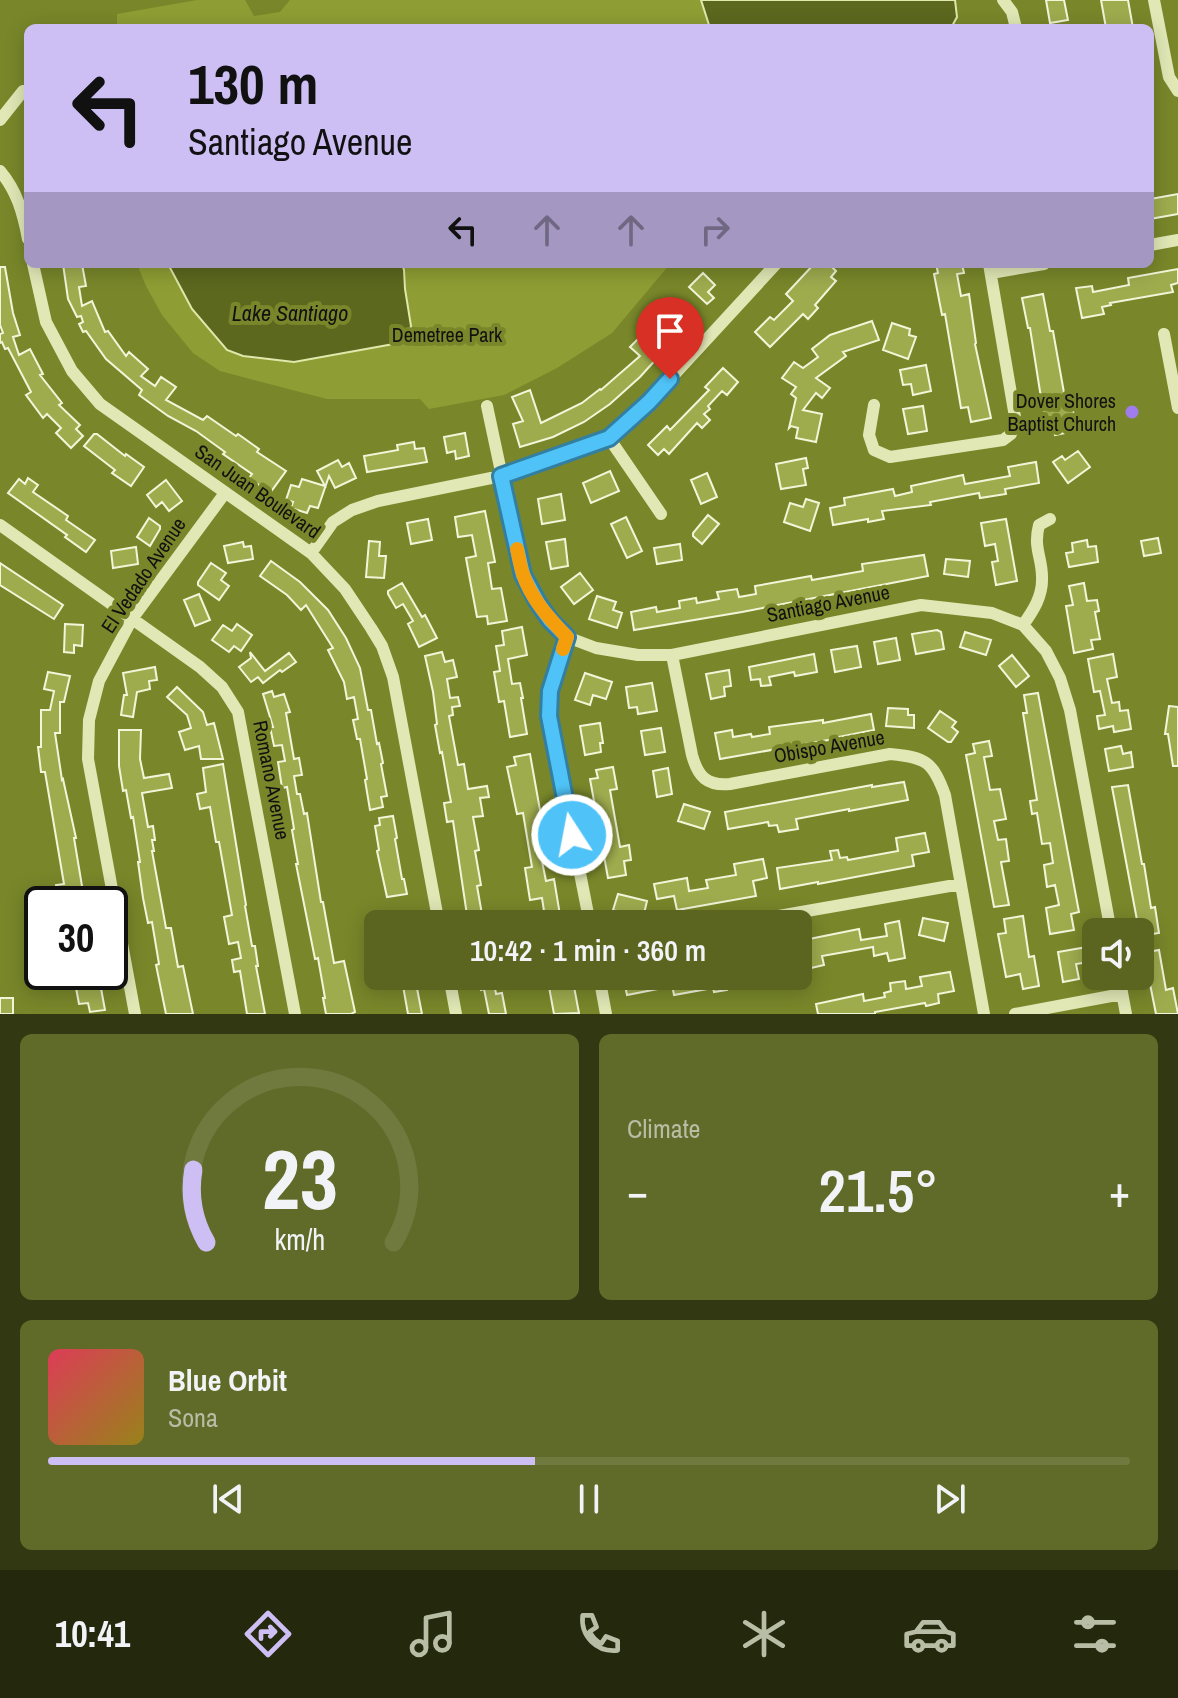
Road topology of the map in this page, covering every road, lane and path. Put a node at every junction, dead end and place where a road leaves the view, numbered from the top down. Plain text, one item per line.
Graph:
1 (1003, 0) edge
2 (1154, 0) edge
3 (1015, 24) edge
4 (23, 91) dead end
5 (1178, 91) edge
6 (0, 120) edge
7 (0, 171) edge
8 (24, 219) edge
9 (1178, 240) edge
10 (1154, 244) edge
11 (34, 268) edge
12 (772, 268) edge
13 (990, 269) edge
14 (1164, 334) dead end
15 (874, 405) dead end
16 (487, 406) dead end
17 (1178, 408) edge
18 (609, 438) junction
19 (501, 476) junction
20 (225, 493) junction
21 (661, 514) dead end
22 (1050, 519) dead end
23 (0, 525) edge
24 (311, 553) junction
25 (132, 619) junction
26 (1023, 625) junction
27 (567, 637) junction
28 (672, 655) junction
29 (961, 884) junction
30 (436, 910) edge
31 (587, 910) edge
32 (812, 910) edge
33 (1108, 918) edge
34 (452, 990) edge
35 (602, 990) edge
36 (1121, 990) edge
37 (1122, 994) junction
38 (135, 1014) edge
39 (295, 1014) edge
40 (456, 1014) edge
41 (606, 1014) edge
42 (984, 1014) edge
43 (1015, 1014) edge
44 (1126, 1014) edge

1 - 3 street
2 - 5 street
4 - 6 street
7 - 8 street
9 - 10 street
11 - 20 street, San Juan Boulevard
12 - 18 street
13 - 15 street
14 - 17 street
16 - 19 street
18 - 19 street
18 - 21 street
19 - 24 street
19 - 27 street
20 - 24 street, San Juan Boulevard
20 - 25 street, El Vedado Avenue
22 - 26 street
23 - 25 street, Romano Avenue
24 - 30 street, San Juan Boulevard
25 - 38 street, El Vedado Avenue
25 - 39 street, Romano Avenue
26 - 28 street, Santiago Avenue
26 - 33 street
27 - 28 street, Santiago Avenue
27 - 31 street
28 - 29 street, Obispo Avenue
29 - 32 street
29 - 42 street, Obispo Avenue
34 - 40 street
35 - 41 street
36 - 37 street
37 - 43 street
37 - 44 street

